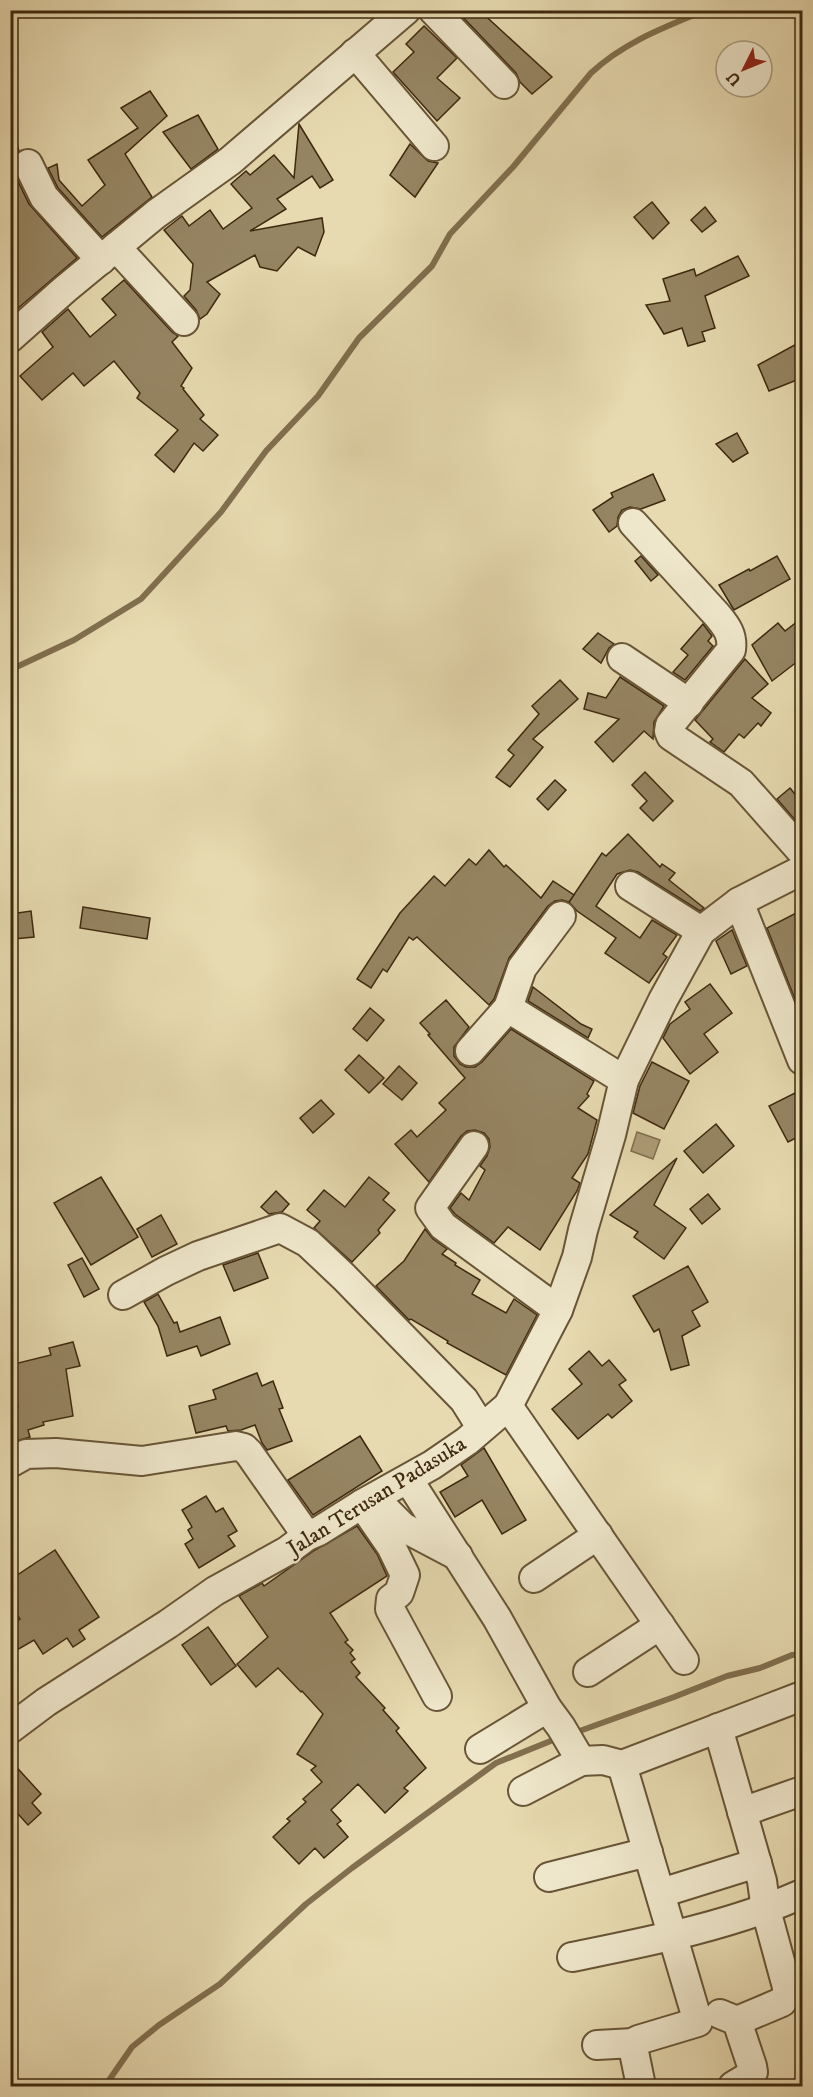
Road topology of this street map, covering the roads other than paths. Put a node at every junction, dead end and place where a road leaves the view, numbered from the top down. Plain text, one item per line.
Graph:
1 (406, 10) edge
2 (433, 10) edge
3 (355, 53) junction
4 (504, 84) dead end
5 (434, 146) dead end
6 (28, 164) dead end
7 (108, 254) junction
8 (184, 321) dead end
9 (10, 338) edge
10 (633, 523) dead end
11 (622, 658) dead end
12 (689, 702) junction
13 (802, 852) edge
14 (802, 870) edge
15 (630, 886) dead end
16 (739, 902) junction
17 (561, 916) dead end
18 (701, 931) junction
19 (508, 1008) junction
20 (470, 1052) dead end
21 (802, 1060) edge
22 (624, 1080) junction
23 (474, 1146) dead end
24 (123, 1295) dead end
25 (558, 1310) junction
26 (508, 1406) junction
27 (481, 1427) junction
28 (10, 1463) edge
29 (408, 1479) junction
30 (368, 1501) junction
31 (598, 1535) junction
32 (307, 1536) junction
33 (459, 1557) junction
34 (534, 1578) dead end
35 (660, 1625) junction
36 (684, 1660) dead end
37 (588, 1672) dead end
38 (438, 1696) dead end
39 (802, 1696) edge
40 (547, 1708) junction
41 (718, 1728) junction
42 (10, 1729) edge
43 (480, 1749) dead end
44 (581, 1761) junction
45 (622, 1765) junction
46 (523, 1791) dead end
47 (802, 1791) edge
48 (742, 1812) junction
49 (648, 1852) junction
50 (757, 1863) junction
51 (549, 1877) dead end
52 (661, 1893) junction
53 (802, 1894) edge
54 (766, 1910) junction
55 (674, 1936) junction
56 (572, 1957) dead end
57 (737, 2021) junction
58 (698, 2022) junction
59 (634, 2043) junction
60 (597, 2045) dead end
61 (748, 2082) edge
62 (641, 2086) edge

1 - 3 street
2 - 4 street
3 - 5 street
3 - 7 street
6 - 7 street
7 - 8 street
7 - 9 street
10 - 12 street
11 - 12 street
12 - 13 street
14 - 16 street, Jalan Terusan Padasuka
15 - 18 street
16 - 18 street, Jalan Terusan Padasuka
16 - 21 street
17 - 19 street
18 - 22 street, Jalan Terusan Padasuka
19 - 20 street
19 - 22 street
22 - 25 street, Jalan Terusan Padasuka
23 - 25 street
24 - 27 street
25 - 26 street, Jalan Terusan Padasuka
26 - 27 street, Jalan Terusan Padasuka
26 - 31 street
27 - 29 street, Jalan Terusan Padasuka
28 - 32 street
29 - 30 street, Jalan Terusan Padasuka
29 - 33 street
30 - 32 street, Jalan Terusan Padasuka
30 - 33 street
30 - 38 street
31 - 34 street
31 - 35 street
32 - 42 street, Jalan Terusan Padasuka
33 - 40 street
35 - 36 street
35 - 37 street
39 - 41 street
40 - 43 street
40 - 44 street
41 - 45 street
41 - 48 street
44 - 45 street
44 - 46 street
45 - 49 street
47 - 48 street
48 - 50 street
49 - 51 street
49 - 52 street
50 - 52 street
50 - 54 street
52 - 55 street
53 - 54 street
54 - 55 street
54 - 57 street
55 - 56 street
55 - 58 street
57 - 58 street
57 - 61 street
58 - 59 street
59 - 60 street
59 - 62 street

